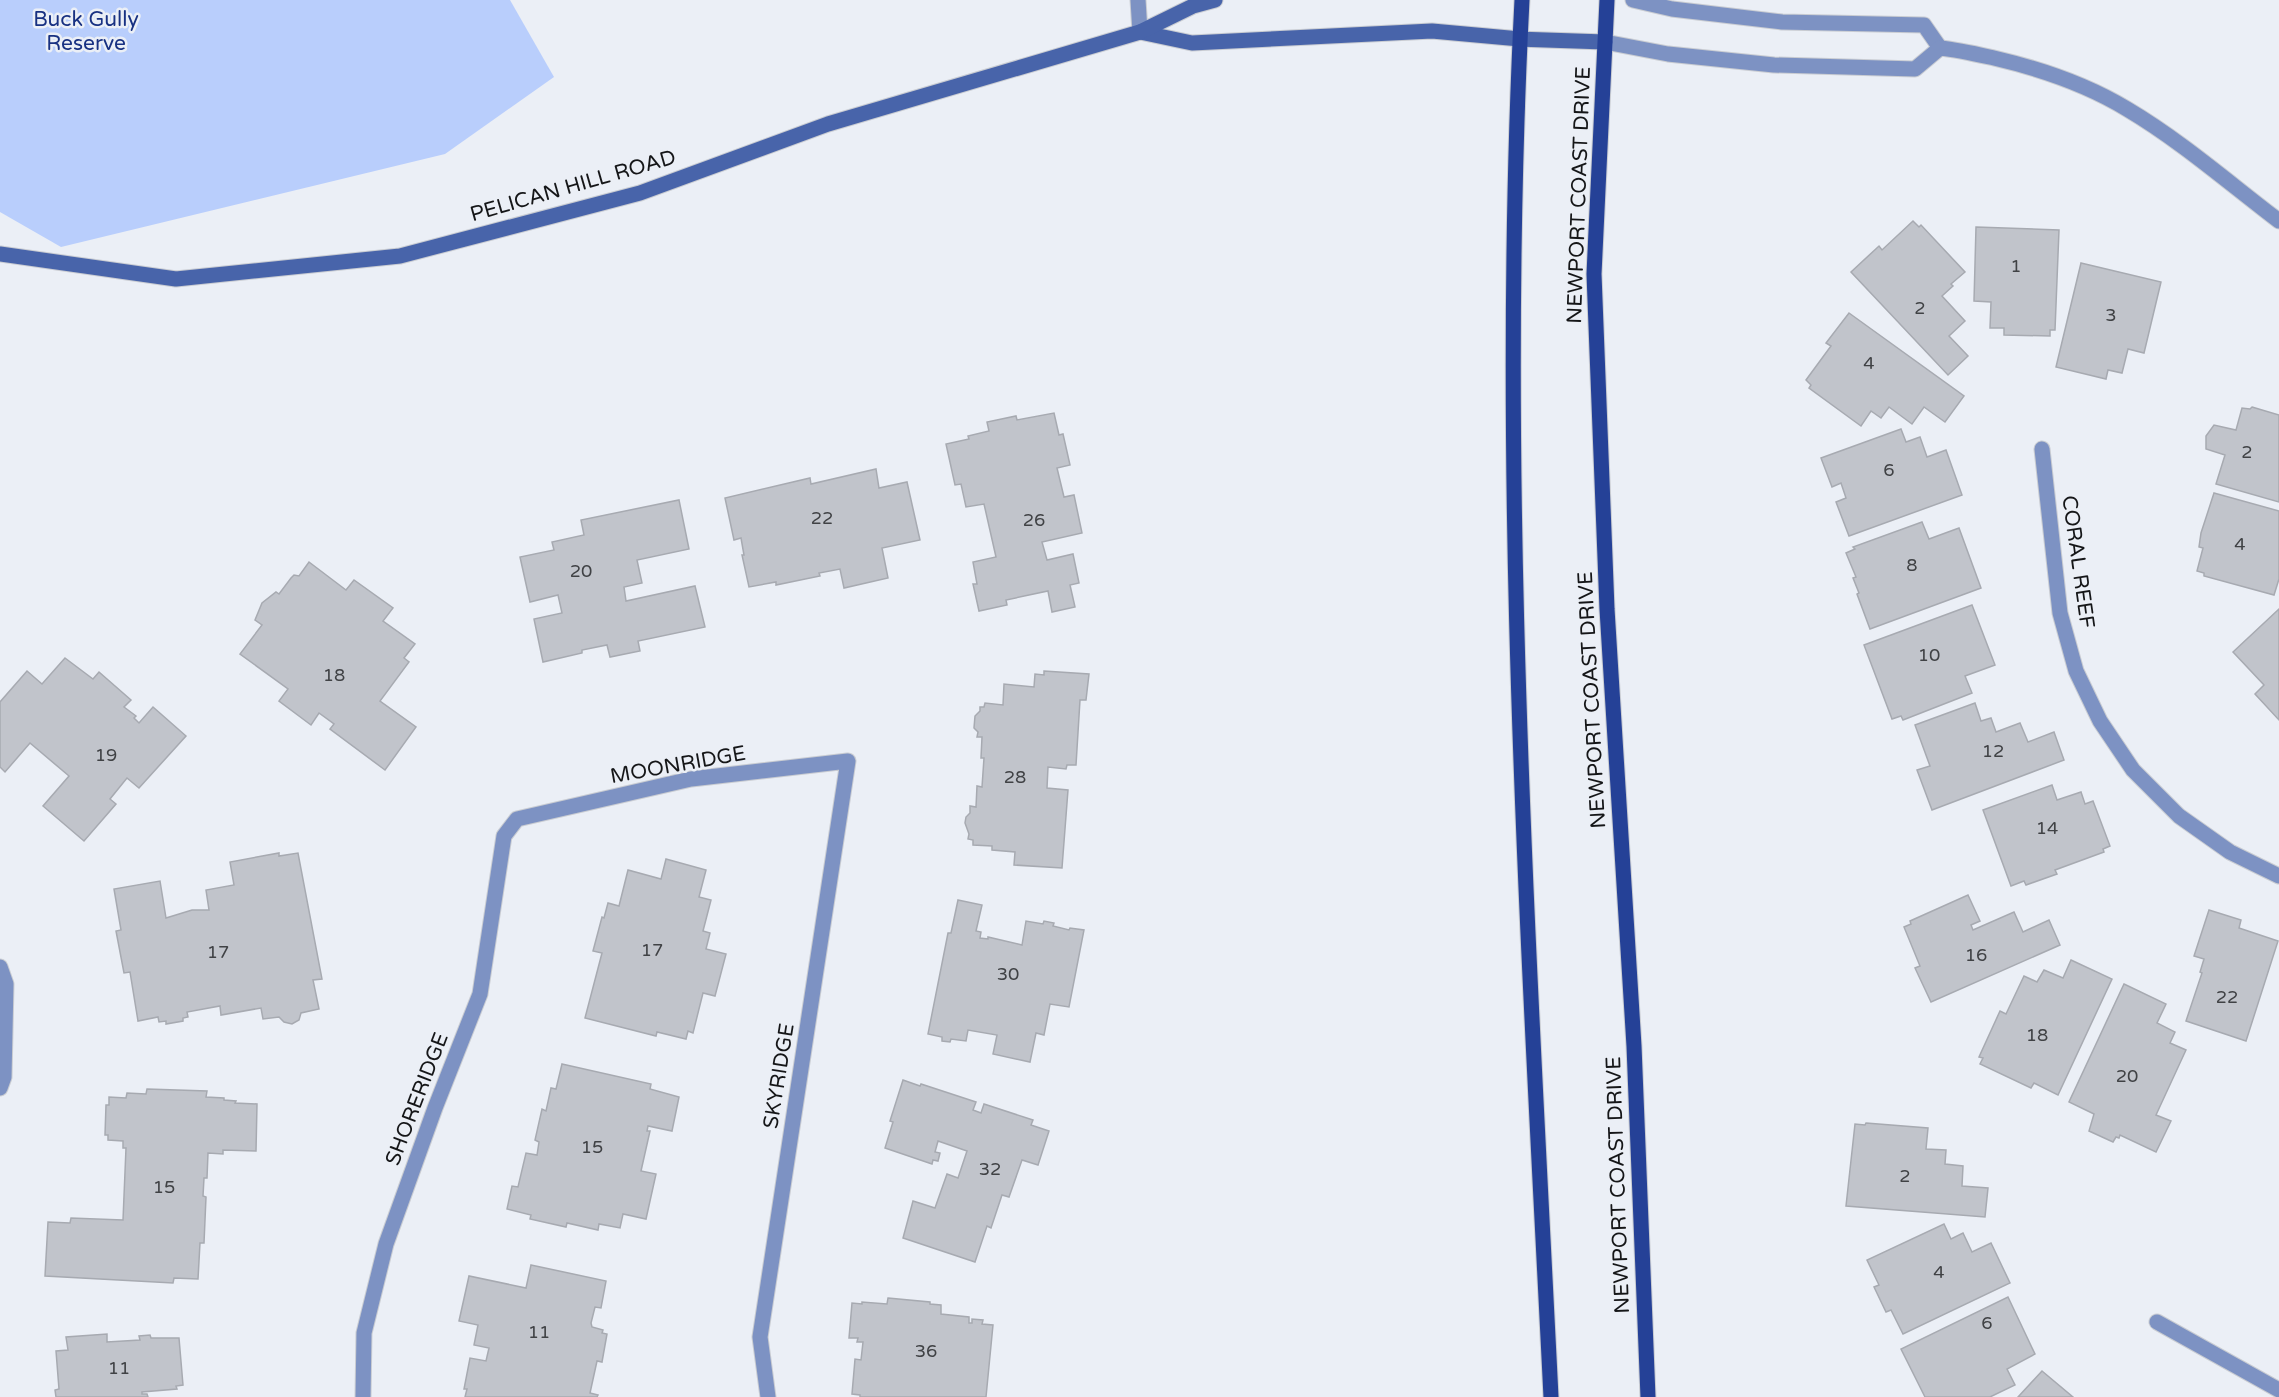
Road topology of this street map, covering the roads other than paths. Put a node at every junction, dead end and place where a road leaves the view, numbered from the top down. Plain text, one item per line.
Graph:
1 (1138, 0) edge
2 (1215, 0) edge
3 (1522, 0) edge
4 (1607, 0) edge
5 (1633, 0) edge
6 (1140, 32) junction
7 (1520, 39) junction
8 (1605, 42) junction
9 (1940, 48) junction
10 (2279, 221) edge
11 (0, 254) edge
12 (2042, 449) dead end
13 (848, 761) joint
14 (517, 819) joint
15 (2279, 876) edge
16 (0, 967) edge
17 (0, 1088) edge
18 (2157, 1322) dead end
19 (2279, 1390) edge
20 (363, 1397) edge
21 (768, 1397) edge
22 (1551, 1397) edge
23 (1648, 1397) edge

1 - 6 street
2 - 6 street, PELICAN HILL ROAD
3 - 7 main road
4 - 8 main road, NEWPORT COAST DRIVE
5 - 9 street
6 - 7 street, PELICAN HILL ROAD
6 - 11 street, PELICAN HILL ROAD
7 - 8 street, PELICAN HILL ROAD
7 - 22 main road
8 - 9 street
8 - 23 main road, NEWPORT COAST DRIVE
9 - 10 street
12 - 15 street, CORAL REEF
13 - 14 street, MOONRIDGE
13 - 21 street, SKYRIDGE
14 - 20 street, SHORERIDGE
16 - 17 street
18 - 19 street

